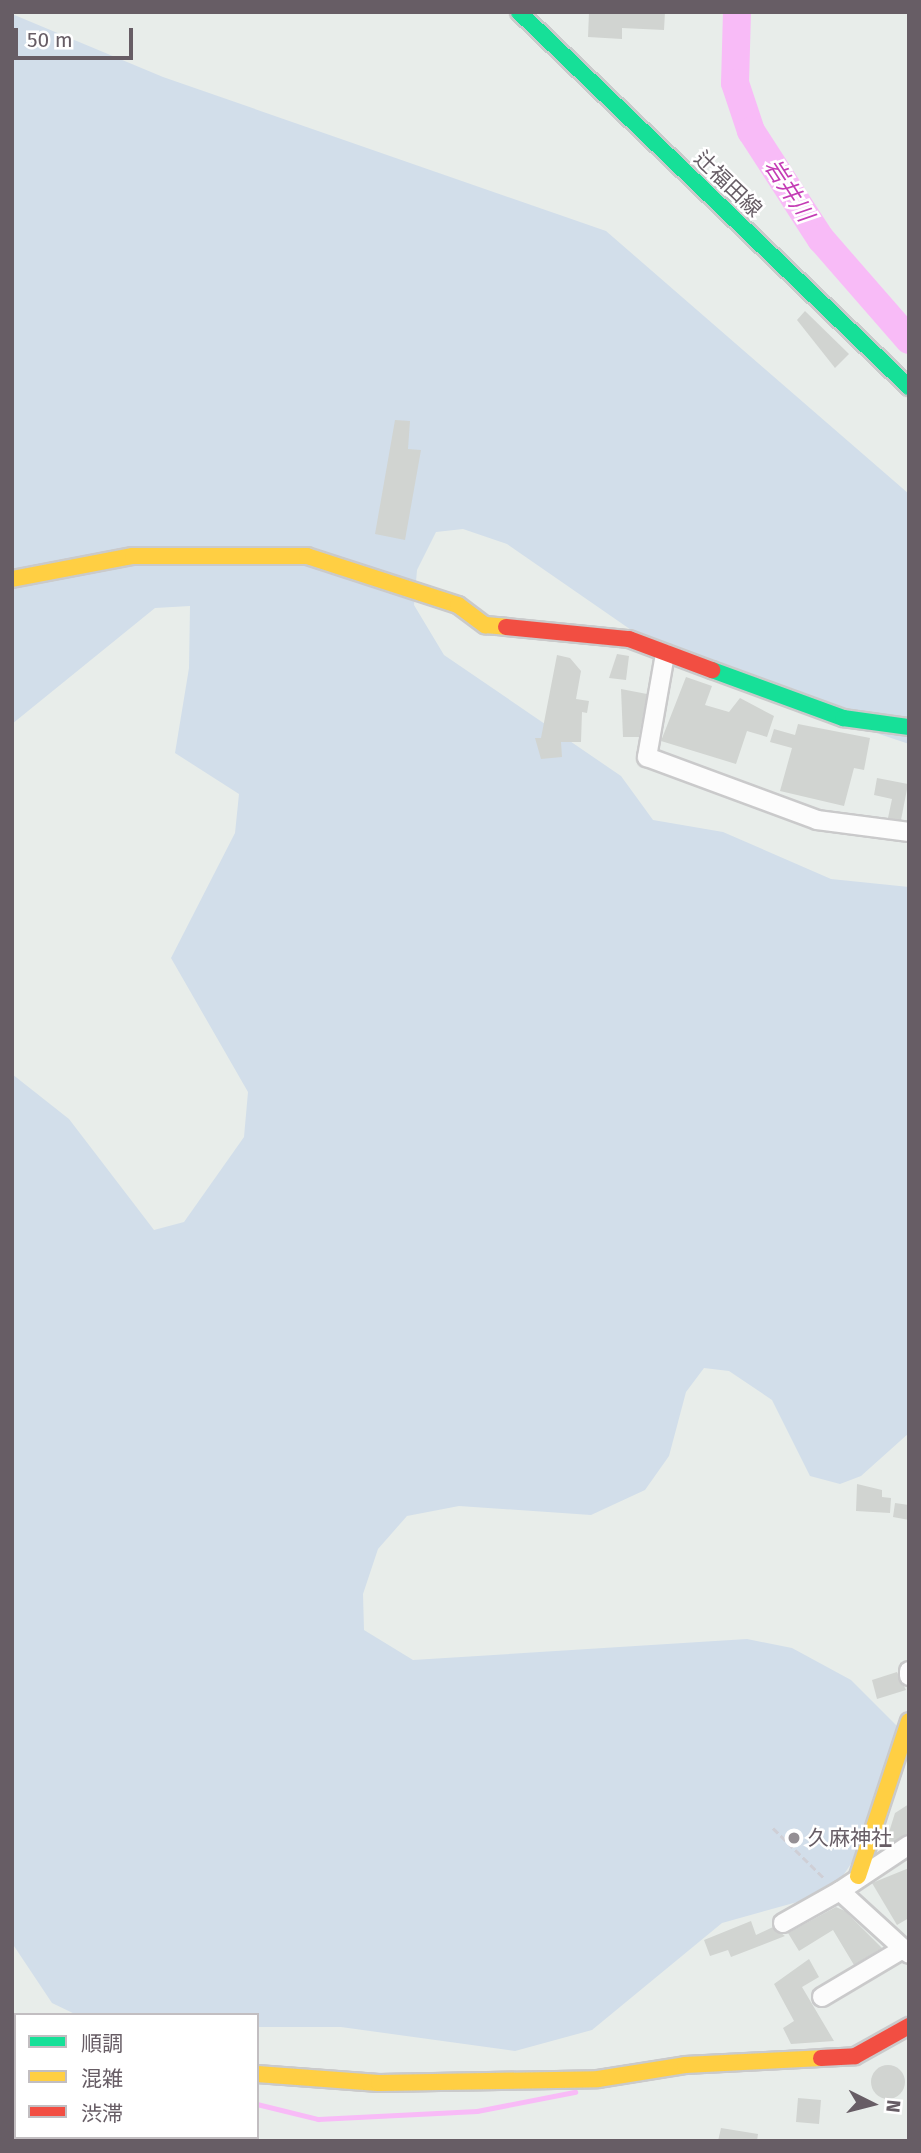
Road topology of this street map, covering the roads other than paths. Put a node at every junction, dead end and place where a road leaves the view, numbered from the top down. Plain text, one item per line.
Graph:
1 (519, 12) edge
2 (909, 387) edge
3 (12, 579) edge
4 (665, 654) junction
5 (909, 727) edge
6 (909, 832) edge
7 (909, 1671) edge
8 (909, 1676) edge
9 (909, 1721) edge
10 (909, 1845) edge
11 (858, 1876) junction
12 (839, 1892) junction
13 (783, 1923) dead end
14 (904, 1946) edge
15 (822, 1997) dead end
16 (909, 2026) edge
17 (259, 2074) edge

1 - 2 street, 辻福田線
3 - 4 street
4 - 5 street
4 - 6 street
7 - 8 street
9 - 11 street
10 - 11 street
11 - 12 street
12 - 13 street
12 - 14 street
14 - 15 street
16 - 17 street

